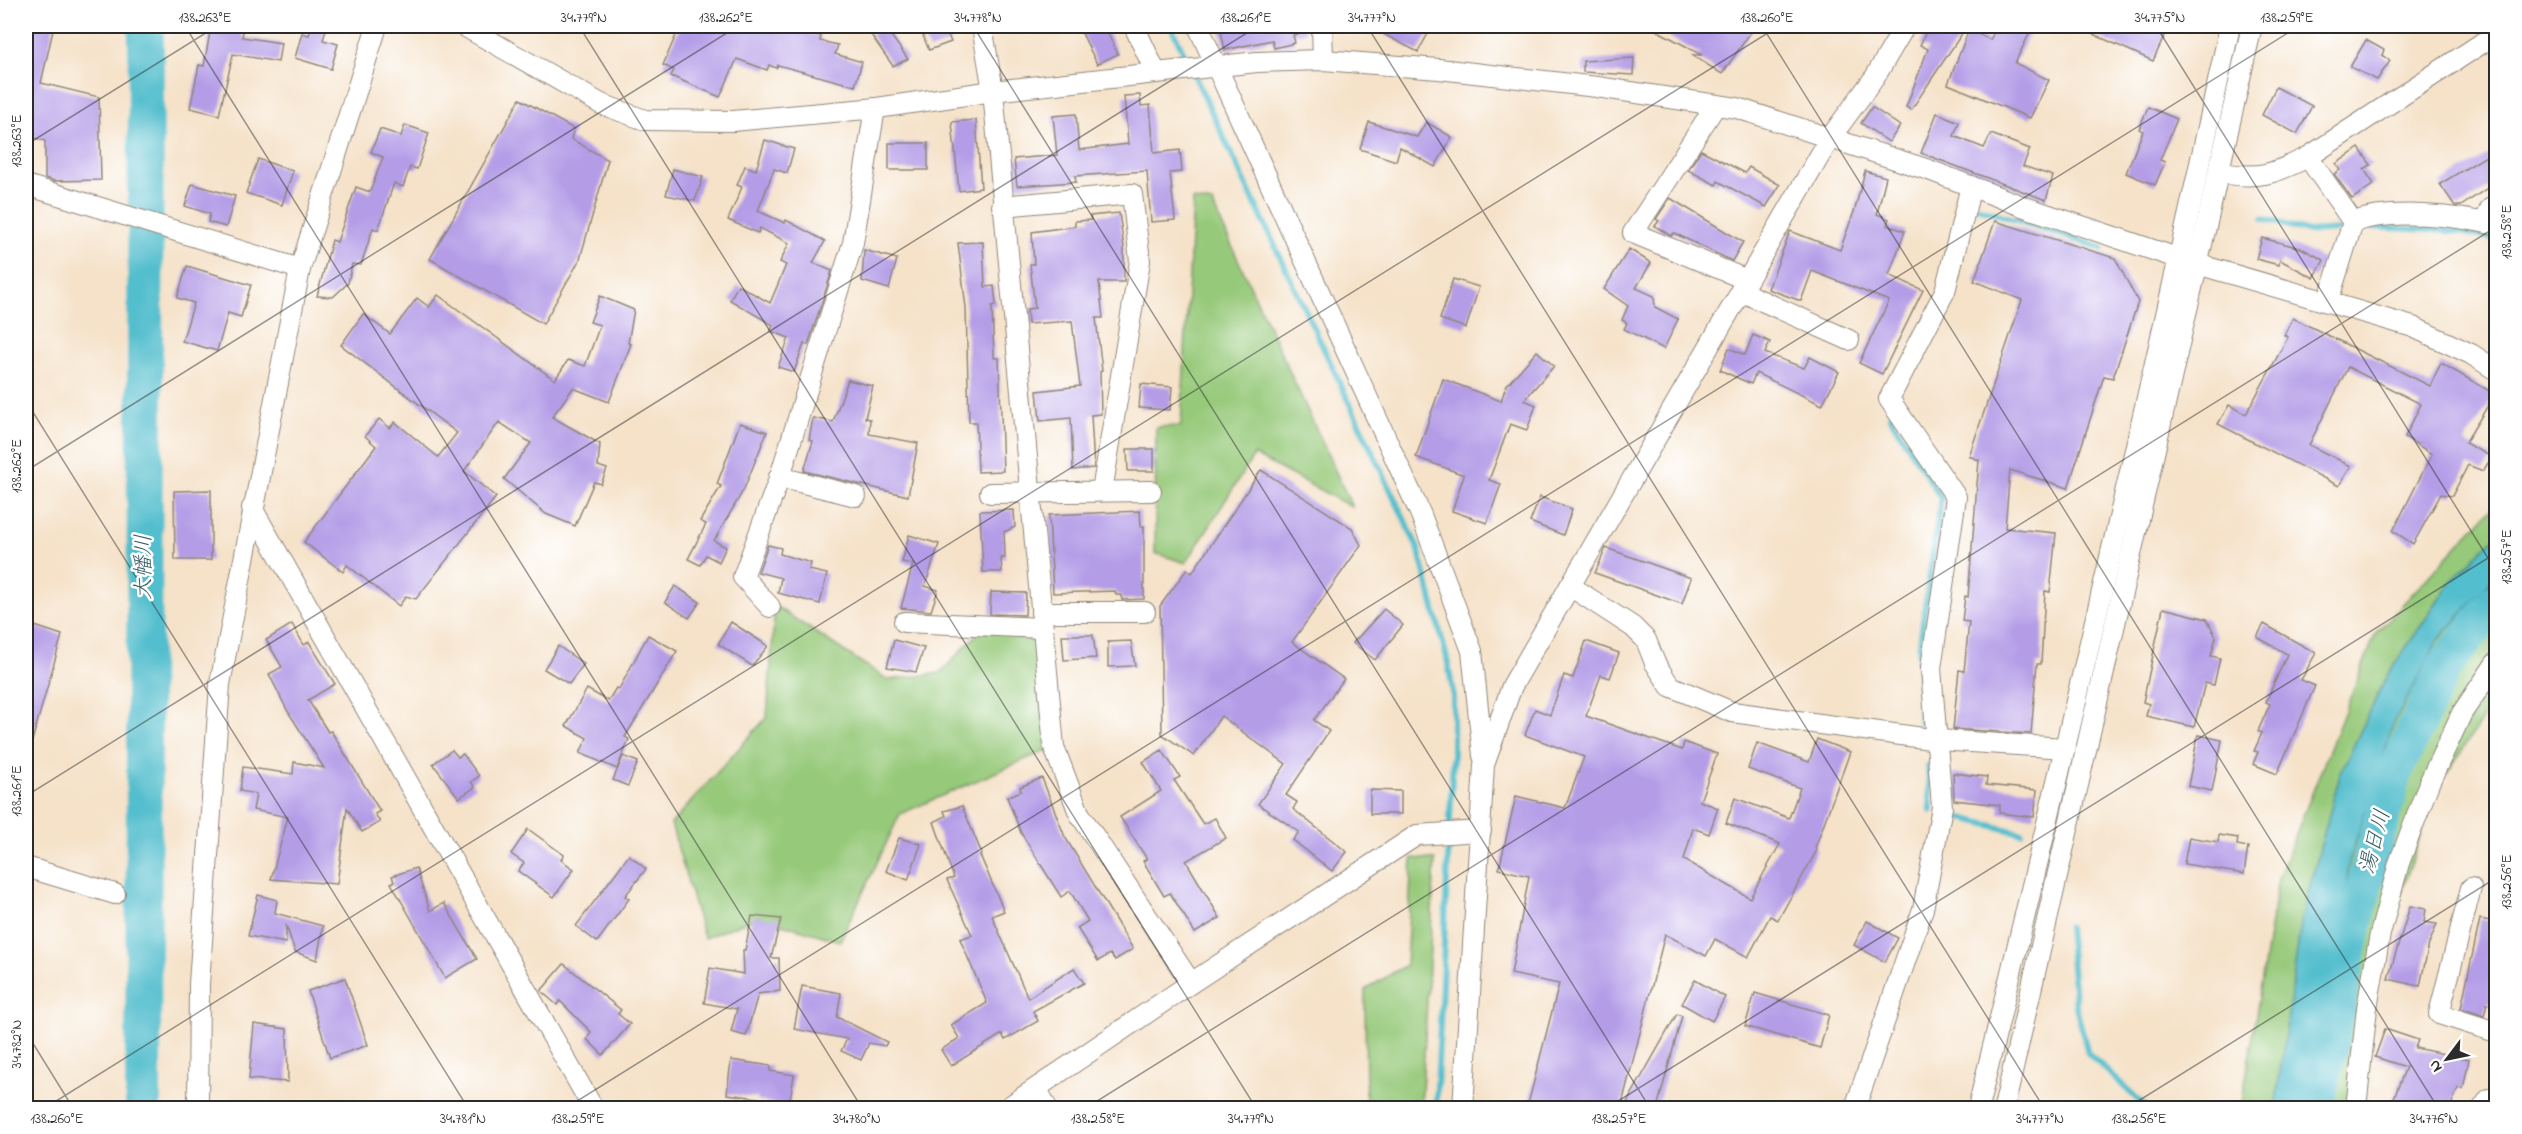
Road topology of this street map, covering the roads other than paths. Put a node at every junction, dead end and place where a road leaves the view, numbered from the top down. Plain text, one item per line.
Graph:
1 (377, 26) edge
2 (464, 26) edge
3 (982, 26) edge
4 (1134, 26) edge
5 (1198, 26) edge
6 (1322, 26) edge
7 (1905, 26) edge
8 (2230, 26) edge
9 (2252, 26) edge
10 (2496, 34) edge
11 (1323, 60) junction
12 (1213, 67) junction
13 (1163, 72) junction
14 (993, 91) junction
15 (1716, 105) junction
16 (875, 108) junction
17 (1830, 138) junction
18 (2308, 157) junction
19 (2220, 173) junction
20 (26, 185) edge
21 (1971, 186) junction
22 (2496, 205) edge
23 (1002, 206) junction
24 (2353, 222) junction
25 (2491, 224) edge
26 (2180, 259) junction
27 (2199, 264) junction
28 (300, 269) junction
29 (1743, 286) junction
30 (2328, 301) junction
31 (1849, 340) dead end
32 (2496, 370) edge
33 (779, 477) junction
34 (1029, 491) junction
35 (1102, 491) junction
36 (1150, 491) dead end
37 (990, 493) dead end
38 (856, 496) dead end
39 (252, 508) junction
40 (1570, 586) junction
41 (770, 607) dead end
42 (1145, 612) dead end
43 (1042, 620) junction
44 (904, 622) dead end
45 (2496, 663) edge
46 (1938, 740) junction
47 (2066, 748) junction
48 (1484, 765) junction
49 (1472, 832) junction
50 (26, 867) edge
51 (2471, 888) dead end
52 (115, 894) dead end
53 (1191, 983) junction
54 (2496, 1032) edge
55 (1037, 1089) junction
56 (198, 1108) edge
57 (593, 1108) edge
58 (1007, 1108) edge
59 (1047, 1108) edge
60 (1463, 1108) edge
61 (1855, 1108) edge
62 (1978, 1108) edge
63 (2004, 1108) edge
64 (2356, 1108) edge

1 - 28 street
2 - 16 street
3 - 14 street
4 - 13 street
5 - 12 street
6 - 11 street
7 - 17 street
8 - 26 street
9 - 19 street
10 - 18 street
11 - 12 street
11 - 15 street
12 - 13 street
12 - 48 street
13 - 14 street
14 - 16 street
14 - 23 street
15 - 17 street
15 - 29 street
16 - 33 street
17 - 21 street
17 - 29 street
18 - 19 street
18 - 24 street
19 - 27 street
20 - 28 street
21 - 26 street
21 - 46 street
22 - 25 street
23 - 34 street
23 - 35 street
24 - 25 street
24 - 30 street
26 - 27 street
26 - 47 street
27 - 30 street
27 - 63 street
28 - 39 street
29 - 31 street
29 - 40 street
30 - 32 street
33 - 38 street
33 - 41 street
34 - 35 street
34 - 37 street
34 - 43 street
35 - 36 street
39 - 56 street
39 - 57 street
40 - 46 street
40 - 48 street
42 - 43 street
43 - 44 street
43 - 53 street
45 - 64 street
46 - 47 street
46 - 61 street
47 - 62 street
48 - 49 street
49 - 53 street
49 - 60 street
50 - 52 street
51 - 54 street
53 - 55 street
55 - 58 street
55 - 59 street

